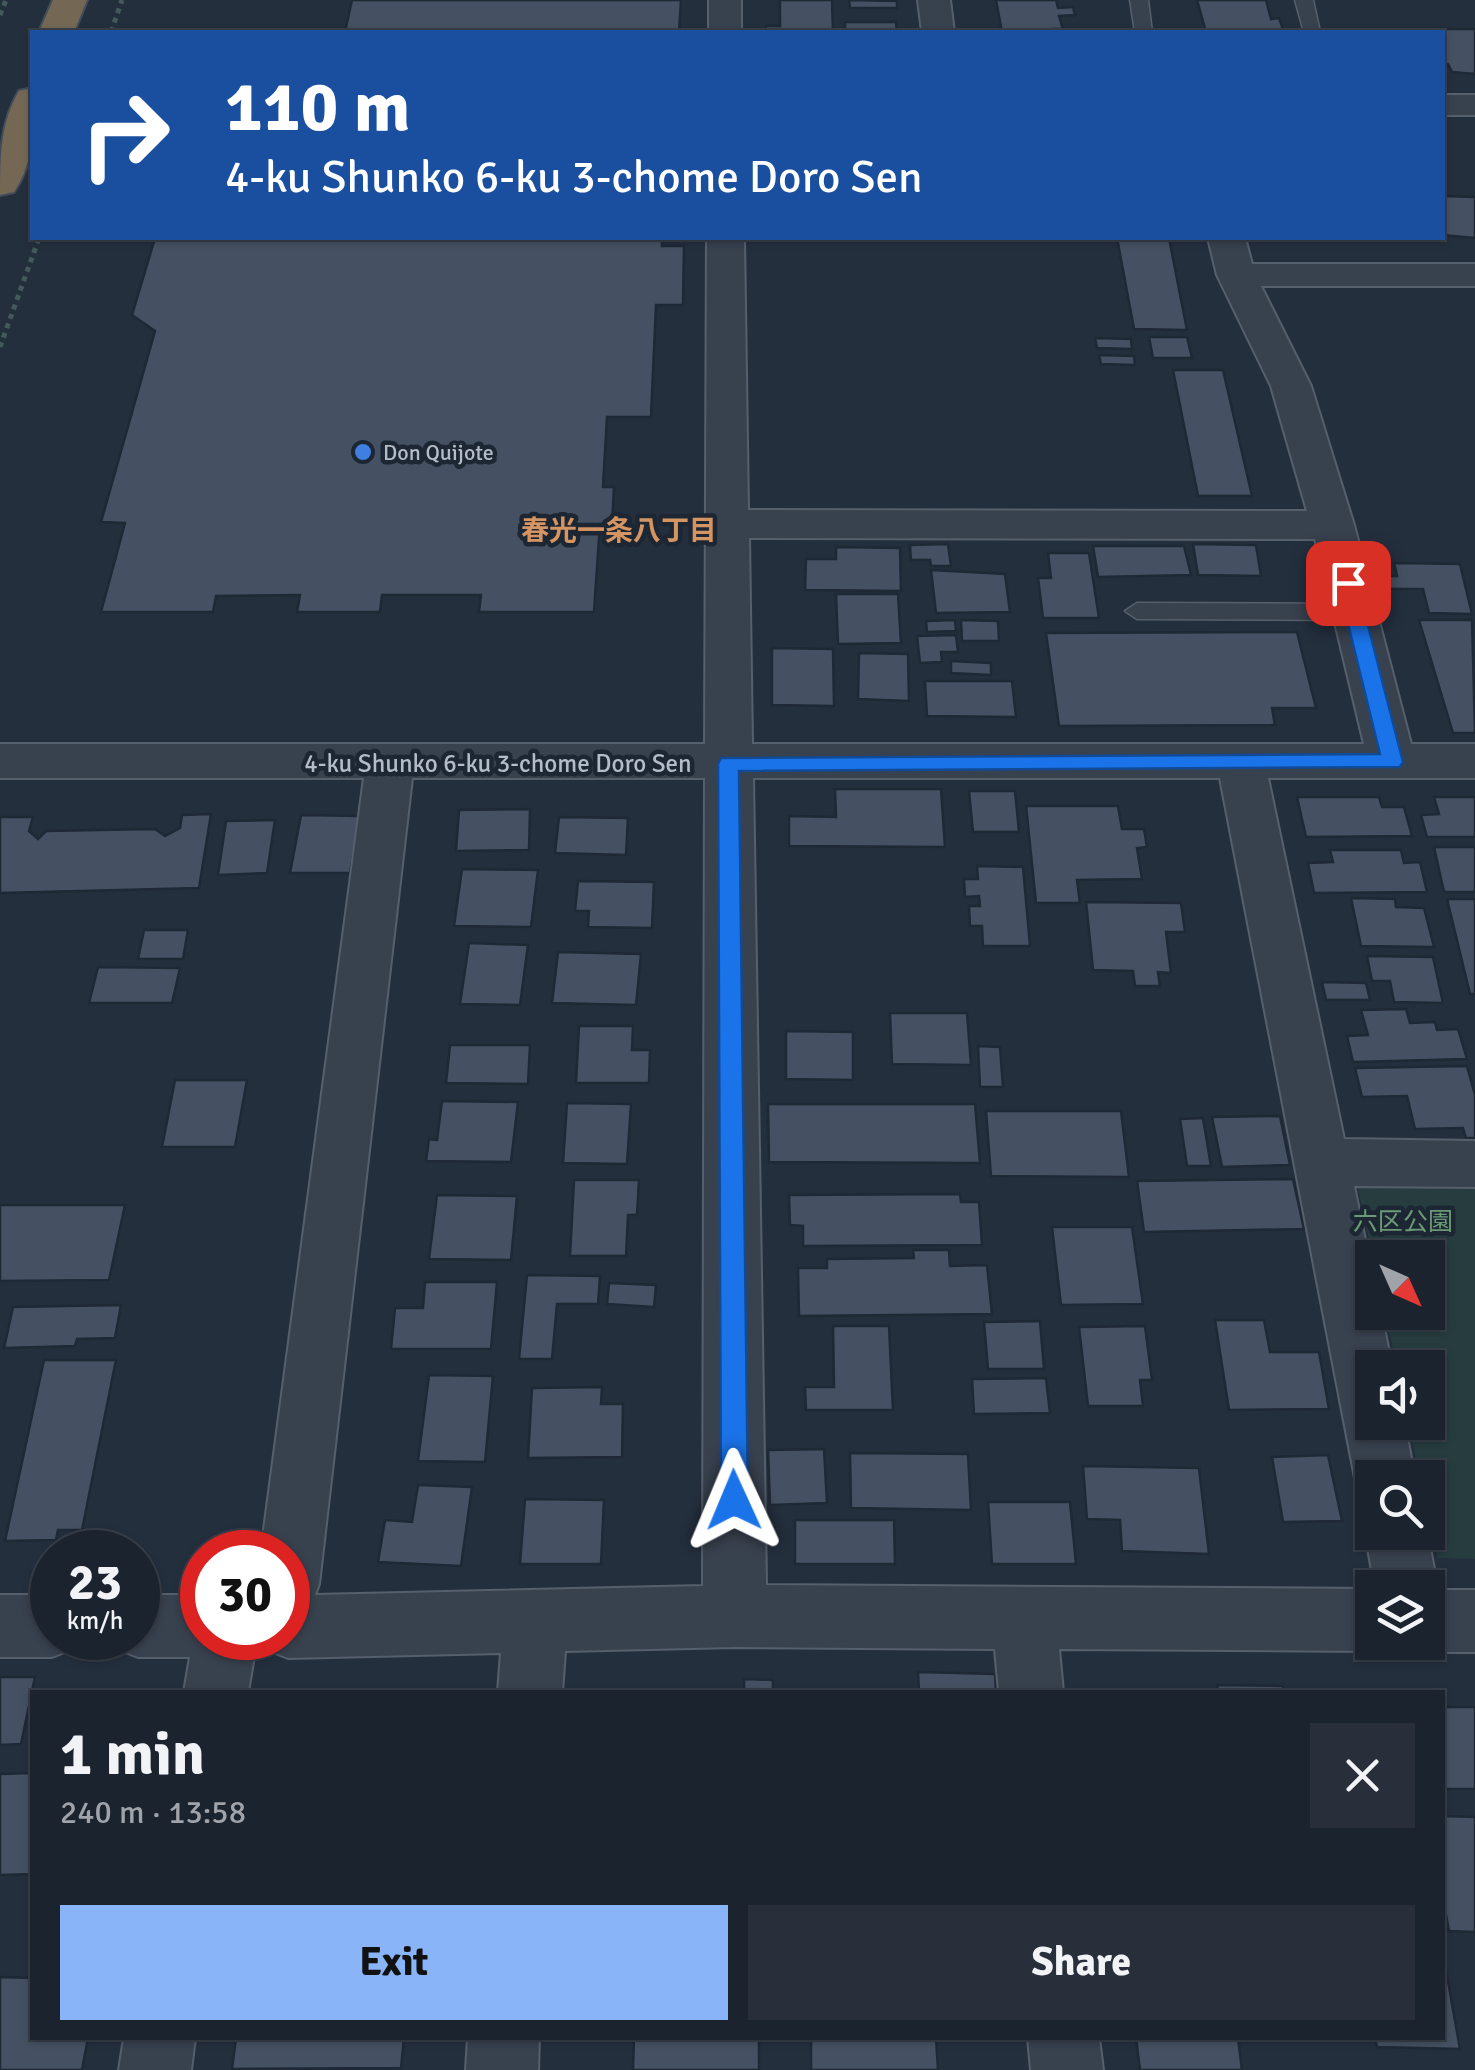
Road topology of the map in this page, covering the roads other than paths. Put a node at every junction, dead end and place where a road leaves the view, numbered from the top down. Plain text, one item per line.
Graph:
1 (70, 0) edge
2 (725, 0) edge
3 (934, 0) edge
4 (1138, 0) edge
5 (1304, 0) edge
6 (59, 30) edge
7 (725, 30) edge
8 (938, 30) edge
9 (1144, 30) edge
10 (1312, 30) edge
11 (30, 104) edge
12 (1445, 105) edge
13 (1475, 105) edge
14 (3, 167) edge
15 (726, 240) edge
16 (1231, 256) edge
17 (1475, 275) edge
18 (728, 524) junction
19 (1333, 525) junction
20 (1136, 612) dead end
21 (1355, 612) junction
22 (1240, 759) junction
23 (0, 761) edge
24 (1475, 761) edge
25 (390, 762) junction
26 (1392, 762) junction
27 (728, 764) junction
28 (1324, 1162) junction
29 (1475, 1164) edge
30 (1360, 1350) edge
31 (295, 1530) edge
32 (735, 1616) junction
33 (1024, 1617) junction
34 (1355, 1620) edge
35 (535, 1621) junction
36 (1445, 1621) edge
37 (1475, 1621) edge
38 (0, 1626) edge
39 (30, 1626) edge
40 (310, 1626) edge
41 (221, 1660) edge
42 (216, 1690) edge
43 (530, 1690) edge
44 (1032, 1690) edge
45 (160, 2040) edge
46 (504, 2040) edge
47 (1064, 2040) edge
48 (155, 2070) edge
49 (502, 2070) edge
50 (1067, 2070) edge

1 - 6 highway
2 - 7 street
3 - 8 street
4 - 9 lane
5 - 10 lane
11 - 14 highway
12 - 13 street
15 - 18 street
16 - 17 street
16 - 19 street
18 - 19 street
18 - 27 street
19 - 21 street
20 - 21 lane
21 - 26 street
22 - 26 street, 4-ku Shunko 6-ku 3-chome Doro Sen
22 - 27 street, 4-ku Shunko 6-ku 3-chome Doro Sen
22 - 28 street
23 - 25 street, 4-ku Shunko 6-ku 3-chome Doro Sen
24 - 26 street, 4-ku Shunko 6-ku 3-chome Doro Sen
25 - 27 street, 4-ku Shunko 6-ku 3-chome Doro Sen
25 - 31 street
27 - 32 street
28 - 29 street
28 - 30 street
32 - 33 street
32 - 35 street
33 - 34 street
33 - 44 street
35 - 40 street
35 - 43 street
36 - 37 street
38 - 39 street
41 - 42 street
45 - 48 street
46 - 49 street
47 - 50 street

